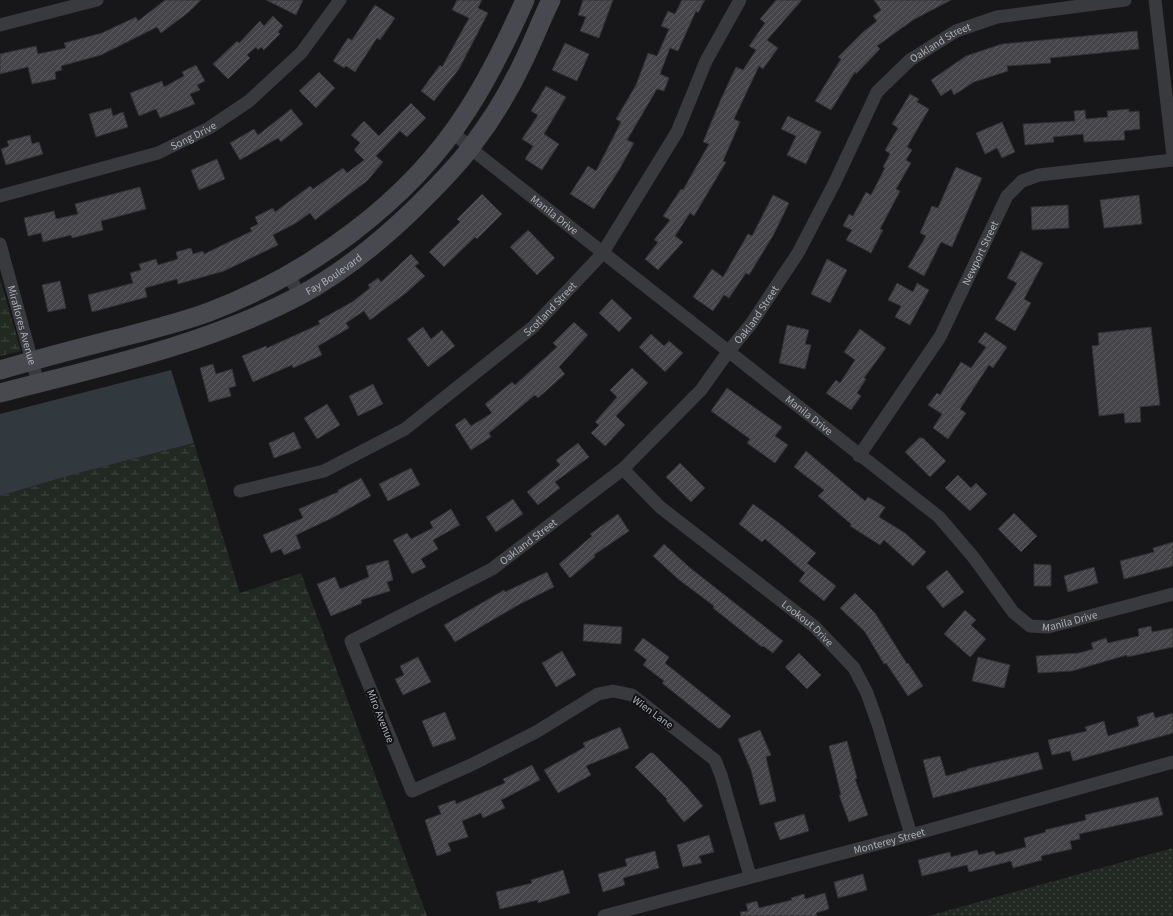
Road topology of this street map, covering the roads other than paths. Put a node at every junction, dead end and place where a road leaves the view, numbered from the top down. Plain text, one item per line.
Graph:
1 (97, 0) edge
2 (340, 0) edge
3 (525, 0) edge
4 (551, 0) edge
5 (740, 0) edge
6 (1125, 0) edge
7 (1154, 0) edge
8 (0, 25) edge
9 (452, 132) junction
10 (470, 148) junction
11 (1173, 156) edge
12 (1173, 160) edge
13 (0, 196) edge
14 (0, 244) edge
15 (602, 254) junction
16 (288, 275) junction
17 (300, 295) junction
18 (728, 352) junction
19 (31, 361) junction
20 (0, 370) edge
21 (38, 384) junction
22 (0, 393) edge
23 (859, 456) junction
24 (623, 469) junction
25 (240, 491) dead end
26 (1173, 594) edge
27 (351, 642) joint
28 (1173, 762) edge
29 (412, 791) joint
30 (911, 835) junction
31 (750, 876) junction
32 (604, 916) edge

1 - 8 street
2 - 13 street, Song Drive
3 - 9 main road, Fay Boulevard
4 - 10 main road, Fay Boulevard
5 - 15 street, Scotland Street
6 - 18 street, Oakland Street
7 - 11 street
9 - 10 street, Manila Drive
9 - 16 main road, Fay Boulevard
10 - 15 street, Manila Drive
10 - 17 main road, Fay Boulevard
12 - 23 street, Newport Street
14 - 19 street, Miraflores Avenue
15 - 18 street, Manila Drive
15 - 25 street, Scotland Street
16 - 17 street
16 - 19 main road, Fay Boulevard
17 - 21 main road, Fay Boulevard
18 - 23 street, Manila Drive
18 - 24 street, Oakland Street
19 - 20 main road, Fay Boulevard
19 - 21 street, Miraflores Avenue
21 - 22 main road, Fay Boulevard
23 - 26 street, Manila Drive
24 - 27 street, Oakland Street
24 - 30 street, Lookout Drive
27 - 29 street, Miro Avenue
28 - 30 street, Monterey Street
29 - 31 street, Wien Lane
30 - 31 street, Monterey Street
31 - 32 street, Monterey Street

